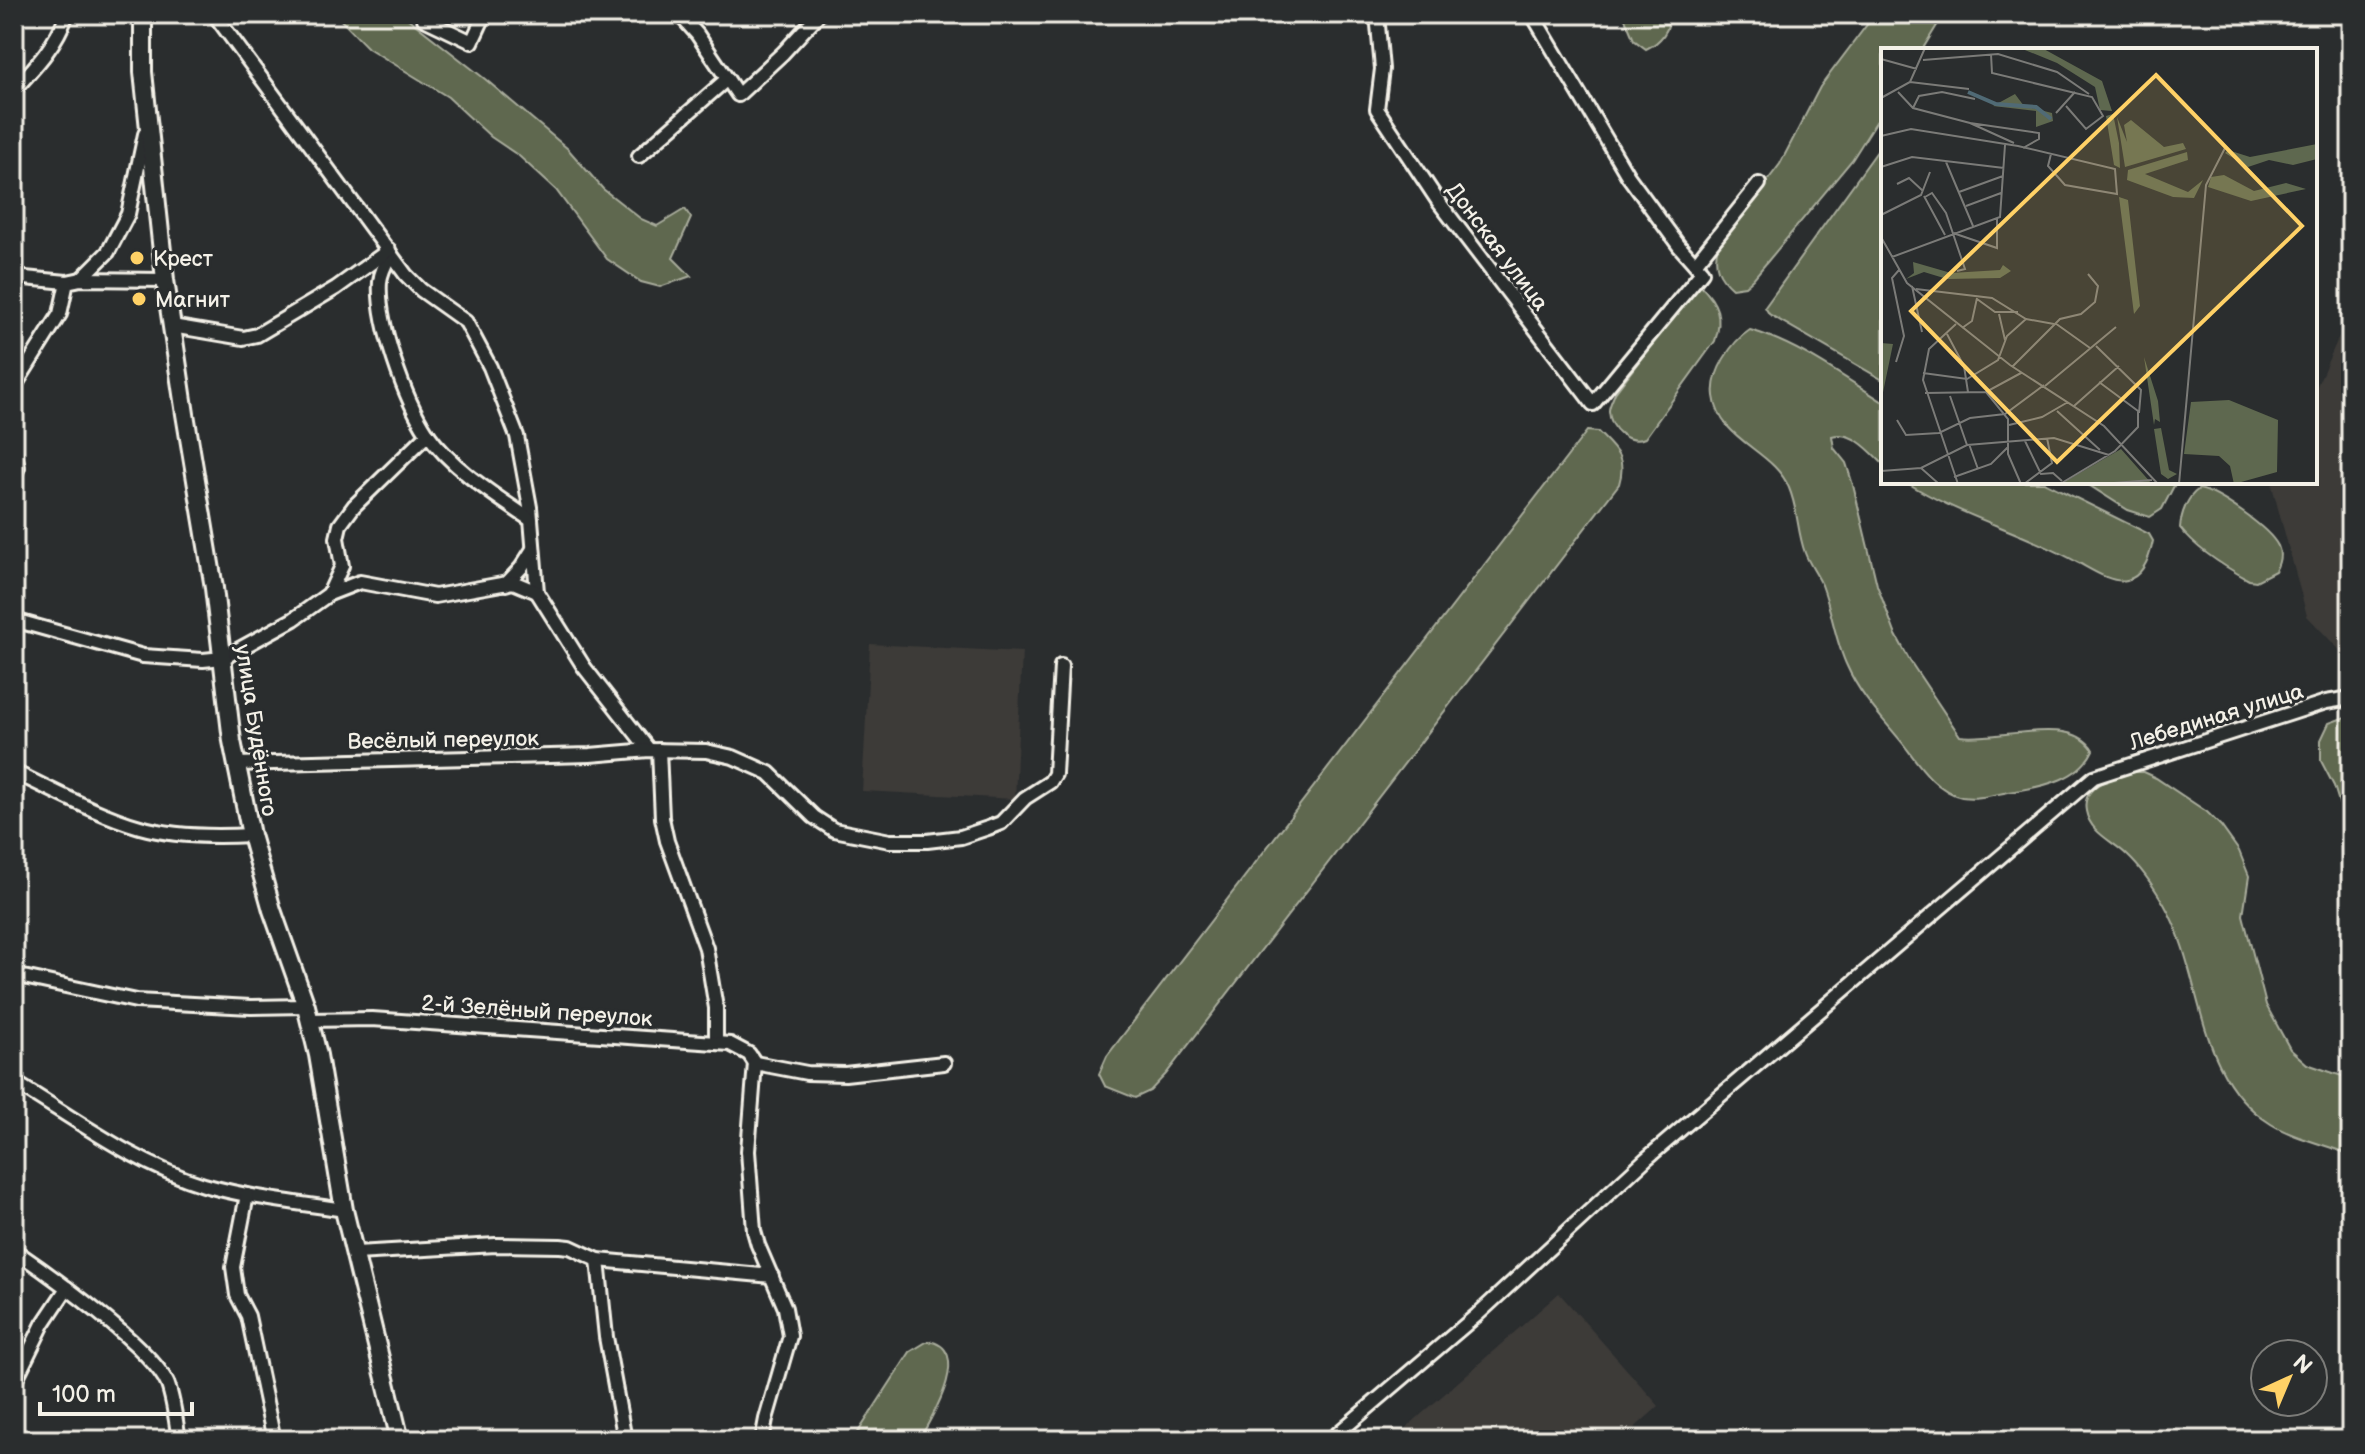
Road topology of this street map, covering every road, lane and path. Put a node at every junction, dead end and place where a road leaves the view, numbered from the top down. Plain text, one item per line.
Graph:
1 (67, 14) edge
2 (143, 14) edge
3 (214, 14) edge
4 (485, 14) edge
5 (679, 14) edge
6 (819, 14) edge
7 (1377, 14) edge
8 (1532, 14) edge
9 (424, 19) dead end
10 (727, 79) junction
11 (14, 90) edge
12 (148, 119) junction
13 (639, 156) dead end
14 (1759, 184) dead end
15 (390, 252) junction
16 (1698, 268) junction
17 (14, 277) edge
18 (81, 279) junction
19 (165, 280) junction
20 (67, 282) junction
21 (172, 326) junction
22 (14, 387) edge
23 (428, 434) junction
24 (14, 450) edge
25 (14, 476) edge
26 (531, 520) junction
27 (533, 549) junction
28 (506, 584) junction
29 (537, 592) junction
30 (329, 594) junction
31 (14, 620) edge
32 (223, 658) junction
33 (1061, 666) dead end
34 (2351, 698) edge
35 (654, 750) junction
36 (237, 764) junction
37 (14, 772) edge
38 (251, 835) junction
39 (14, 975) edge
40 (307, 1013) junction
41 (716, 1042) junction
42 (755, 1063) junction
43 (944, 1063) dead end
44 (14, 1082) edge
45 (247, 1195) junction
46 (344, 1210) junction
47 (14, 1250) edge
48 (356, 1253) junction
49 (598, 1260) junction
50 (772, 1276) junction
51 (67, 1288) junction
52 (14, 1383) edge
53 (179, 1440) edge
54 (274, 1440) edge
55 (400, 1440) edge
56 (625, 1440) edge
57 (762, 1440) edge
58 (1330, 1440) edge

1 - 11 street
2 - 12 main road, улица Будённого
3 - 15 street
4 - 9 street
5 - 10 street
6 - 10 street
7 - 16 street, Донская улица
8 - 16 street
10 - 13 street
12 - 18 street
12 - 19 main road, улица Будённого
14 - 16 street
15 - 21 street
15 - 23 street
15 - 26 street
17 - 20 street
18 - 19 street
18 - 20 street
19 - 21 main road, улица Будённого
20 - 22 street
21 - 32 main road, улица Будённого
23 - 26 street
23 - 30 street
24 - 25 street
26 - 27 street
27 - 28 street
27 - 29 street
28 - 29 street
28 - 30 street
29 - 35 street
30 - 32 street
31 - 32 street
32 - 36 main road, улица Будённого
33 - 35 street, Весёлый переулок
34 - 58 street, Лебединая улица
35 - 36 street, Весёлый переулок
35 - 41 street
36 - 38 main road, улица Будённого
37 - 38 street
38 - 40 main road, улица Будённого
39 - 40 street, 2-й Зелёный переулок
40 - 41 street, 2-й Зелёный переулок
40 - 46 main road, улица Будённого
41 - 42 street, 2-й Зелёный переулок
42 - 43 street, 2-й Зелёный переулок
42 - 50 street
44 - 45 street
45 - 46 street
45 - 54 street
46 - 48 main road, улица Будённого
47 - 51 street
48 - 49 street
48 - 55 main road, улица Будённого
49 - 50 street
49 - 56 street
50 - 57 street
51 - 52 street
51 - 53 street

